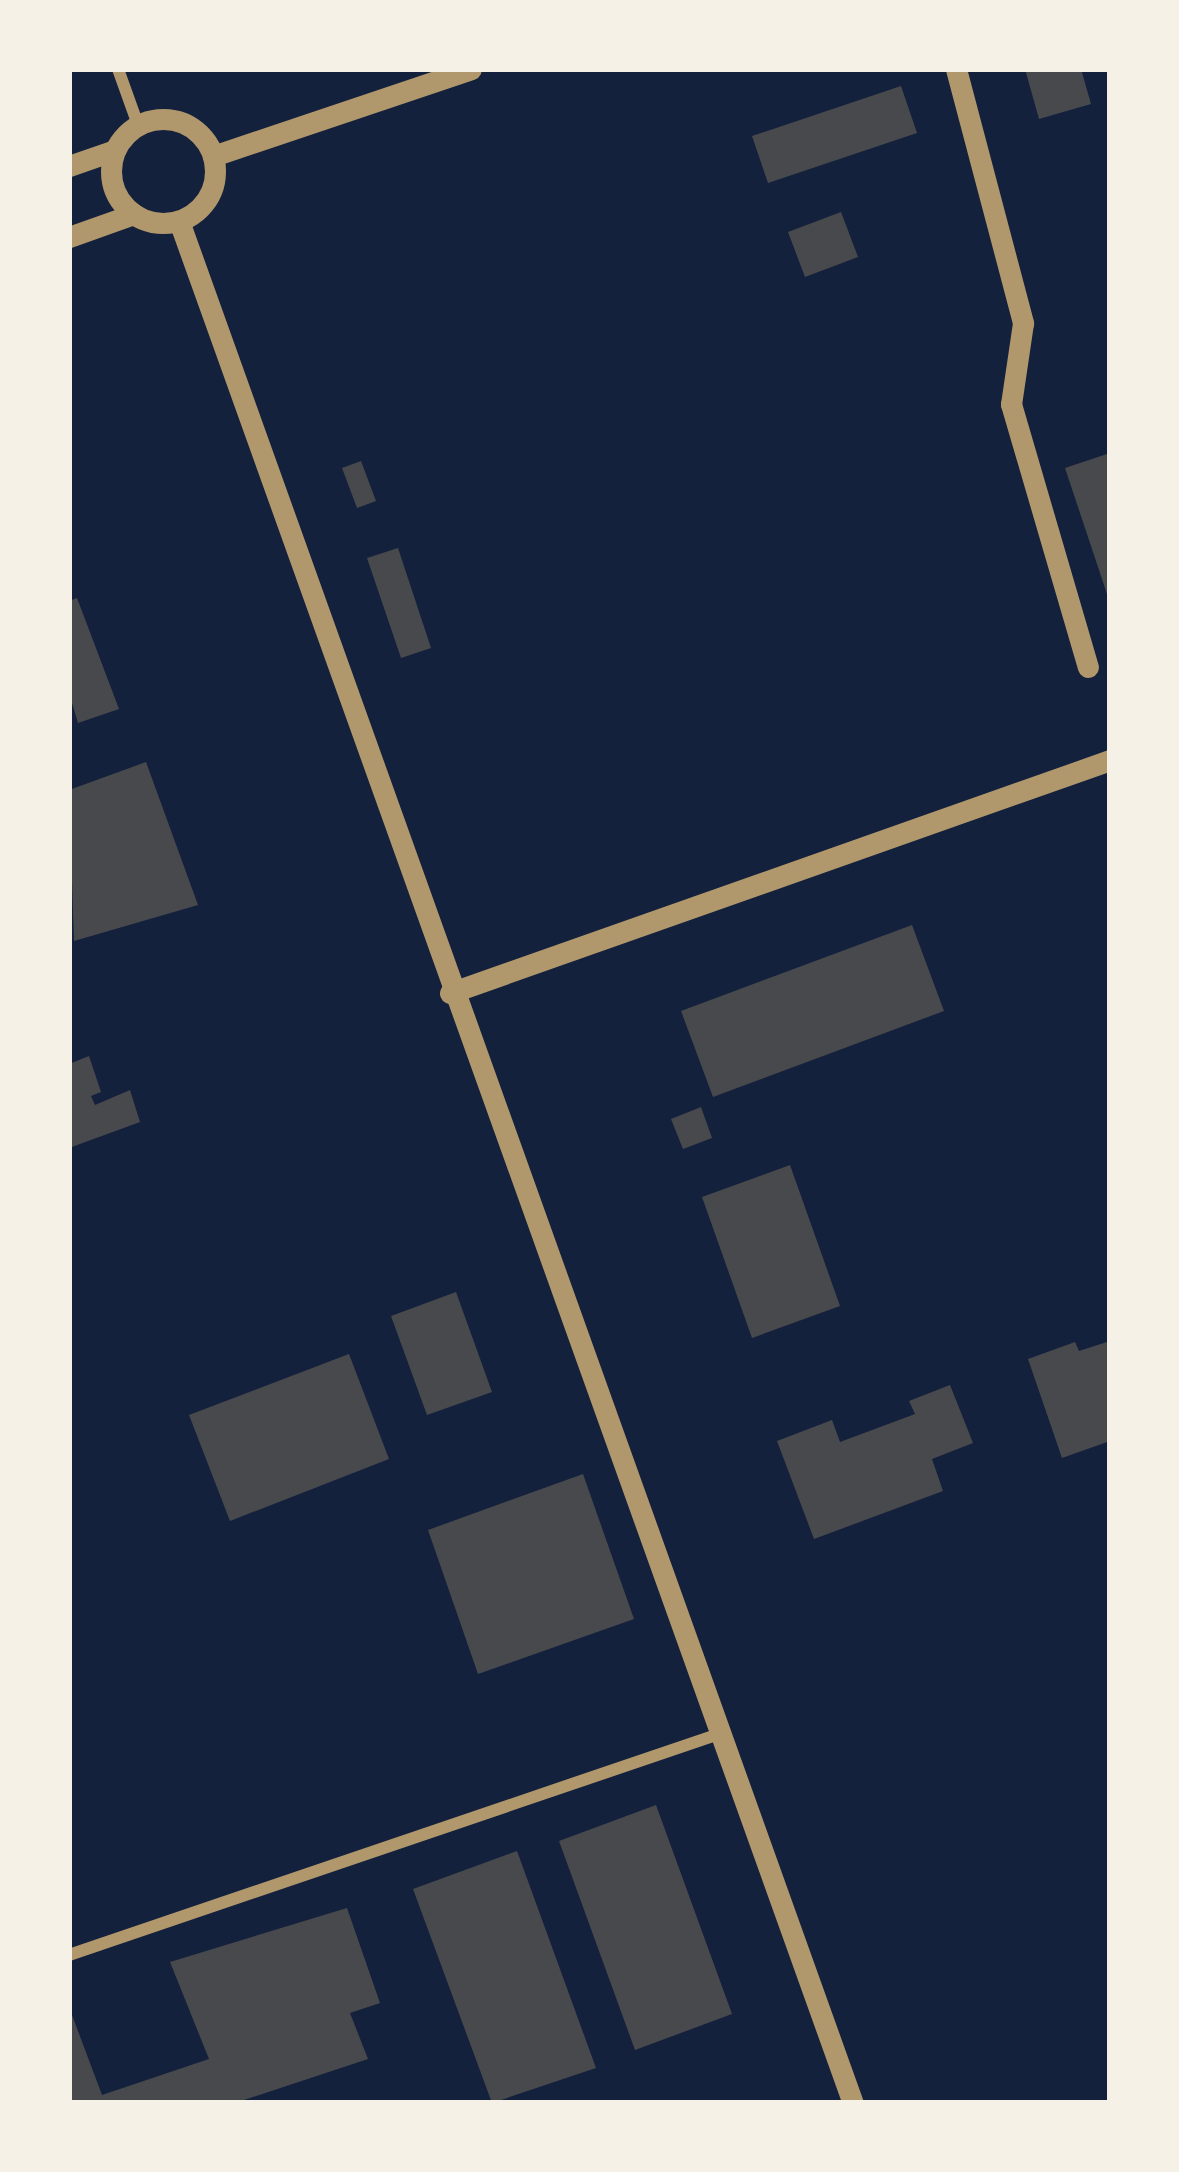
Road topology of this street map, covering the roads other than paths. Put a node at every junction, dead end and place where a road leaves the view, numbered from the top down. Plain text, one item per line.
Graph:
1 (118, 69) edge
2 (471, 69) edge
3 (956, 69) edge
4 (138, 125) junction
5 (115, 150) junction
6 (213, 156) junction
7 (69, 166) edge
8 (134, 214) junction
9 (179, 220) junction
10 (69, 237) edge
11 (1088, 667) dead end
12 (1110, 760) edge
13 (450, 993) junction
14 (719, 1734) junction
15 (69, 1955) edge
16 (853, 2103) edge

1 - 4 street
2 - 6 street
3 - 11 street
4 - 5 street
4 - 6 street
5 - 7 street
5 - 8 street
6 - 9 street
8 - 9 street
8 - 10 street
9 - 13 street
12 - 13 street
13 - 14 street
14 - 15 street
14 - 16 street

